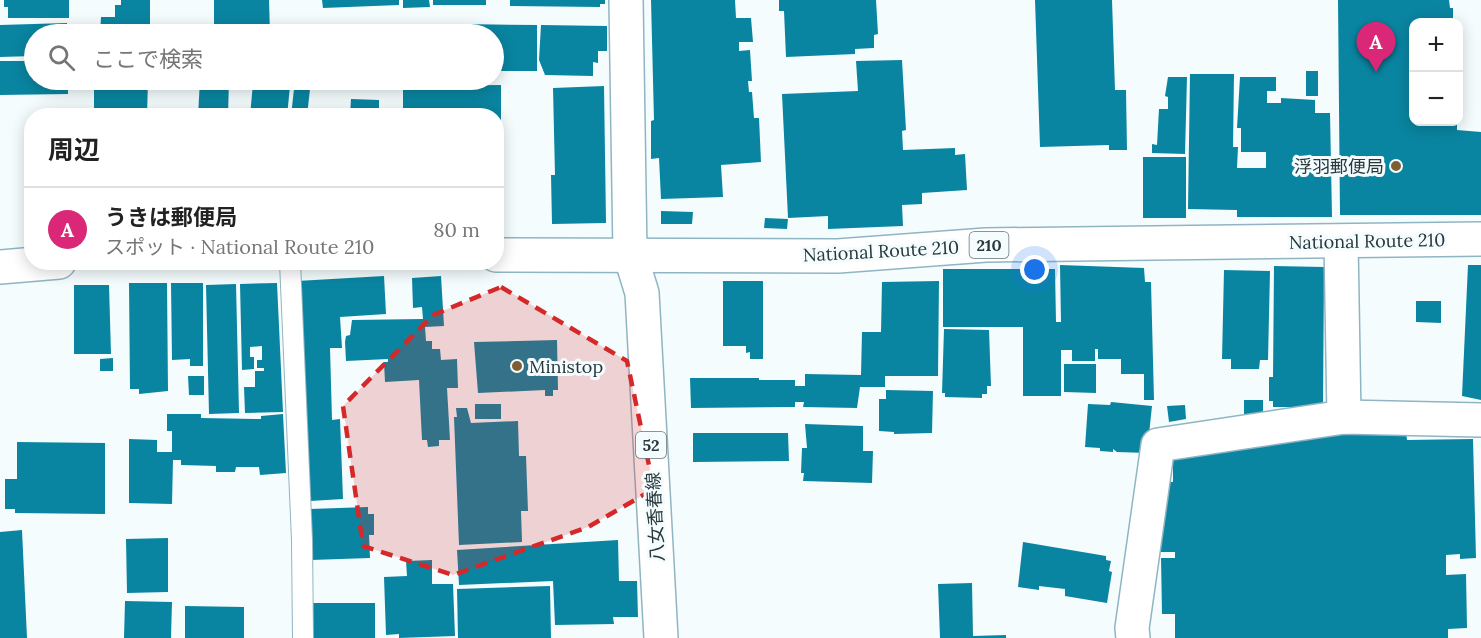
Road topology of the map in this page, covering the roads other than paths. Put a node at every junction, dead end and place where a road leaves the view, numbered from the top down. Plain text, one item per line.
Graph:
1 (626, 0) edge
2 (1481, 239) edge
3 (1341, 242) junction
4 (630, 254) junction
5 (504, 255) edge
6 (24, 265) edge
7 (0, 267) edge
8 (290, 270) edge
9 (1344, 417) junction
10 (1481, 420) edge
11 (303, 638) edge
12 (662, 638) edge
13 (1134, 638) edge

1 - 4 main road, 八女香春線
2 - 3 main road, National Route 210 / 210
3 - 4 main road, National Route 210 / 210
3 - 9 main road
4 - 5 main road, National Route 210 / 210
4 - 12 main road, 八女香春線 / 52
6 - 7 main road
8 - 11 lane
9 - 10 main road
9 - 13 main road

